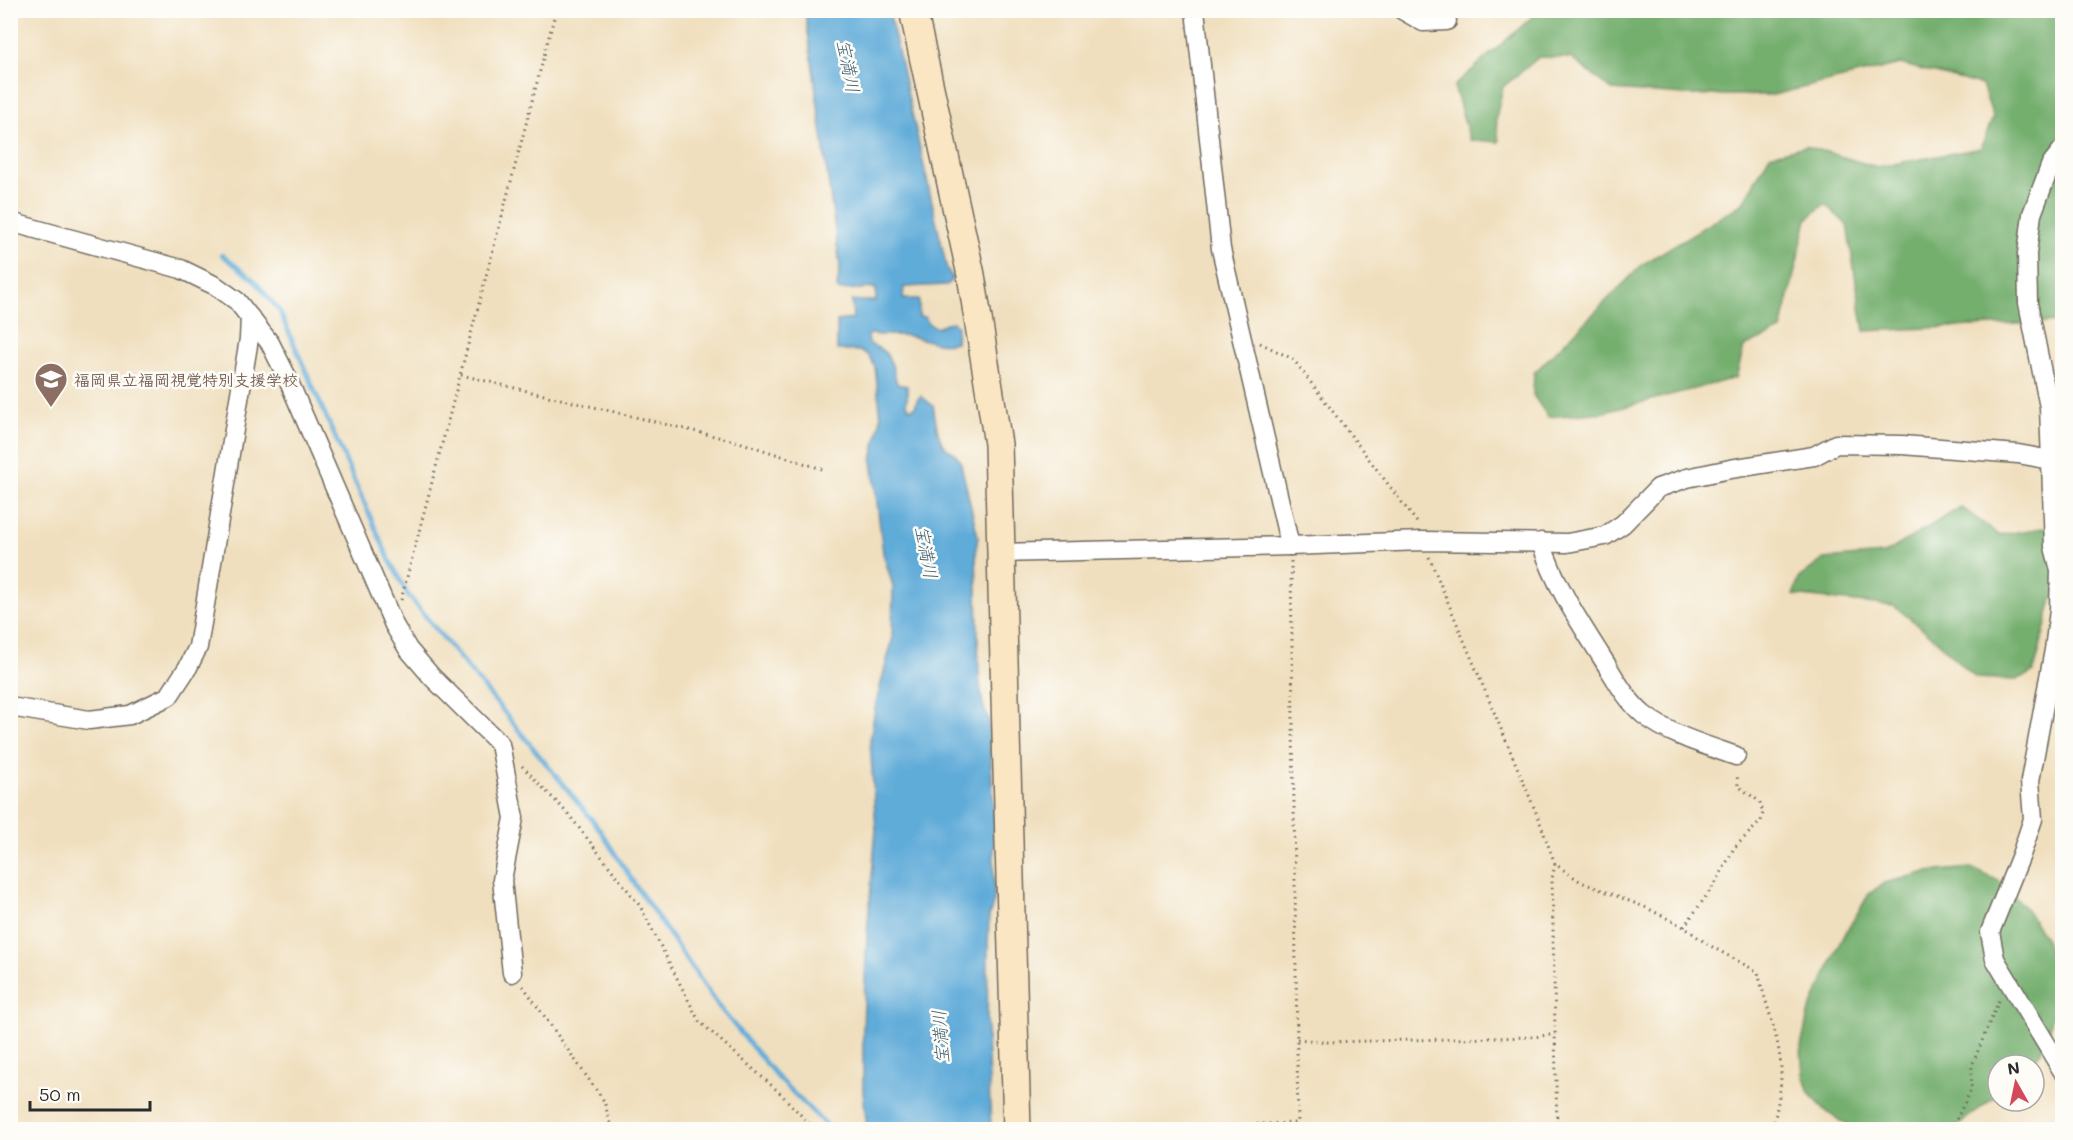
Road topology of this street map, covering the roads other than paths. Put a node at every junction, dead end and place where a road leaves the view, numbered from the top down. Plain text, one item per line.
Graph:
1 (913, 10) edge
2 (1195, 10) edge
3 (1402, 10) edge
4 (1447, 21) dead end
5 (2062, 150) edge
6 (10, 222) edge
7 (250, 318) junction
8 (2051, 460) junction
9 (1541, 542) junction
10 (1290, 546) junction
11 (1002, 553) junction
12 (10, 707) edge
13 (1736, 756) road end
14 (512, 973) road end
15 (2062, 1070) edge
16 (1017, 1130) edge

1 - 11 street
2 - 10 street
3 - 4 street
5 - 8 street
6 - 7 street
7 - 12 street
7 - 14 street
8 - 9 street
8 - 15 street
9 - 10 street
9 - 13 street
10 - 11 street
11 - 16 street

